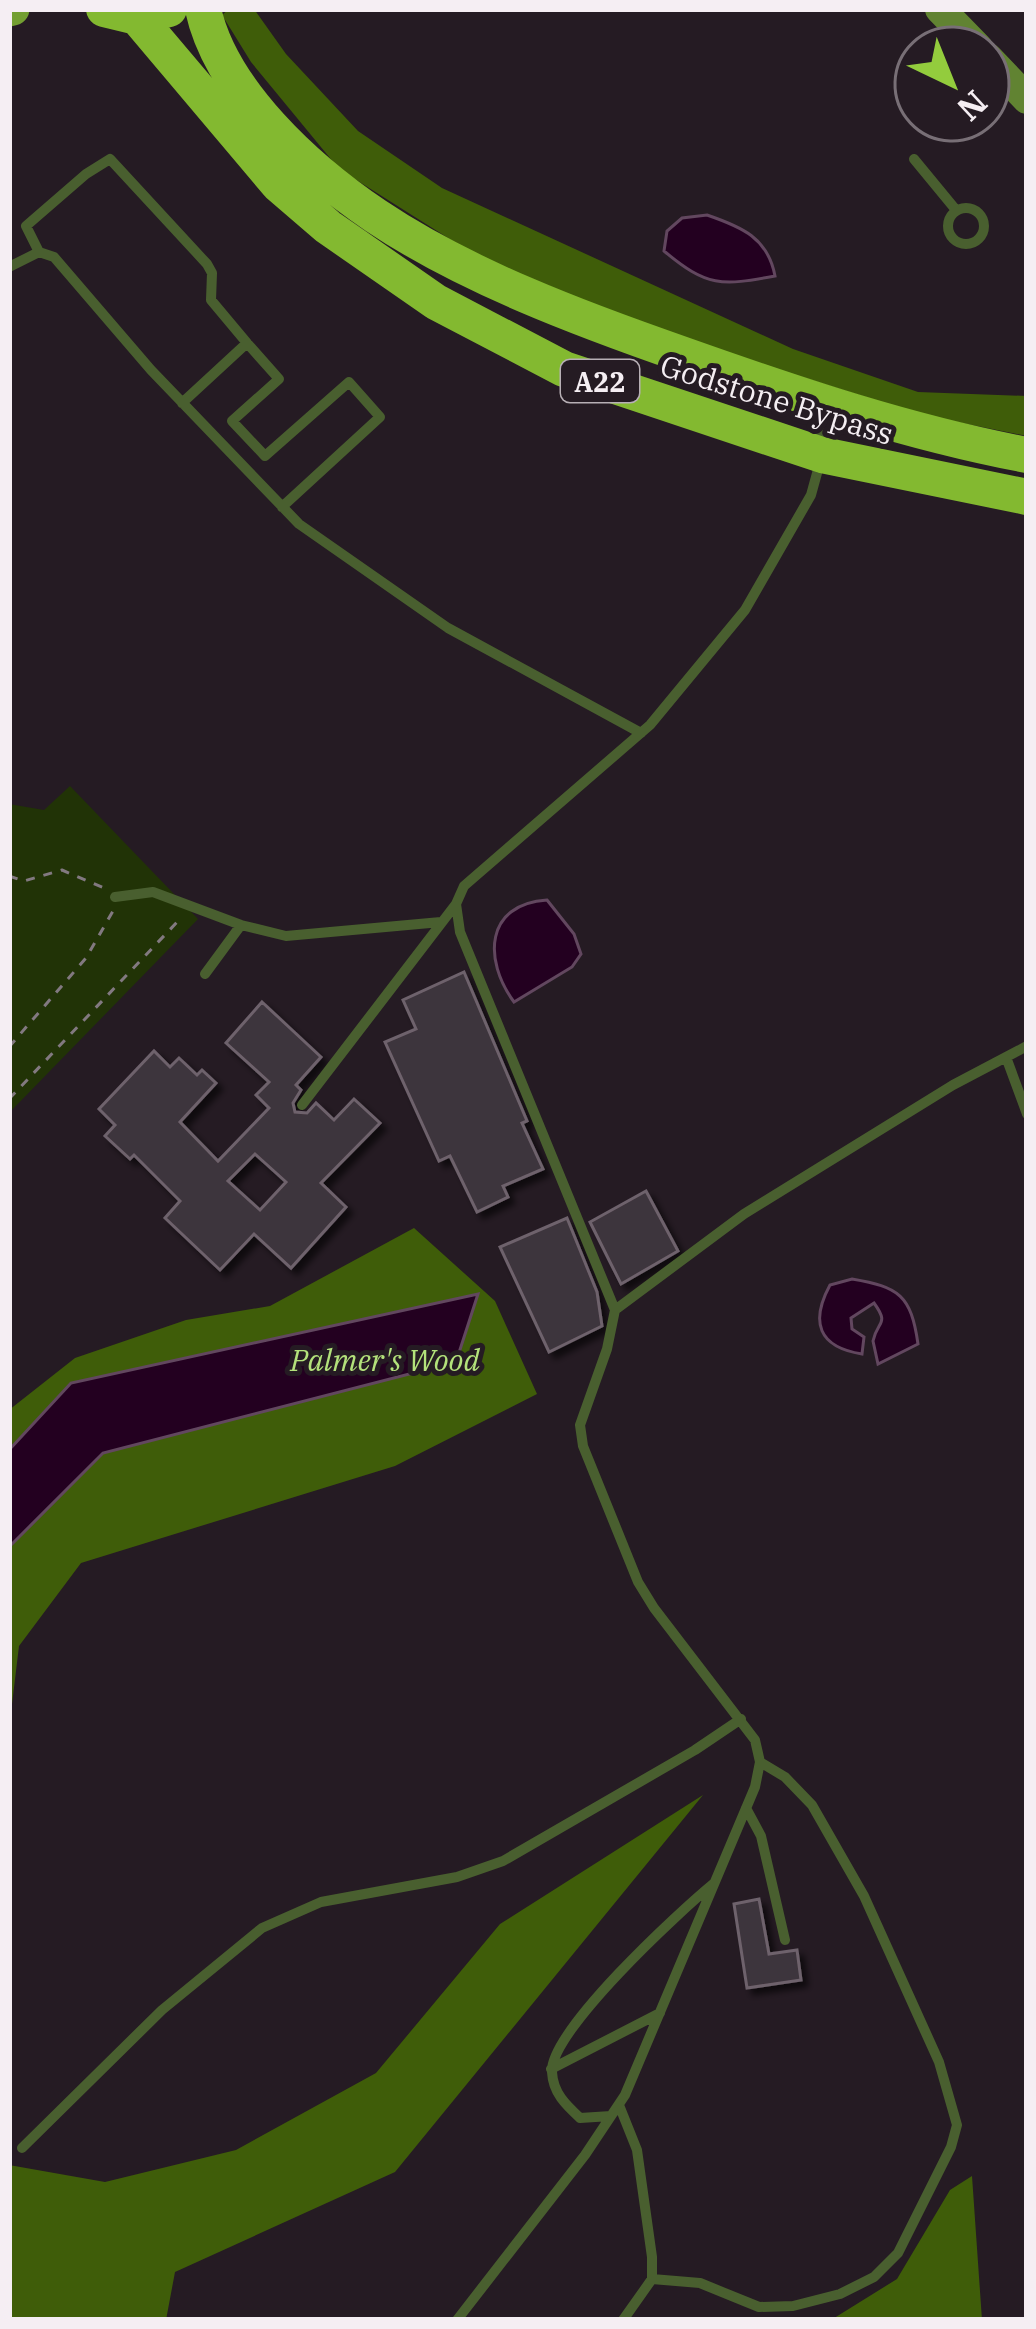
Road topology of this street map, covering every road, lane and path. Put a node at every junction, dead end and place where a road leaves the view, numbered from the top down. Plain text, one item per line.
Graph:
1 (203, 9) edge
2 (137, 12) edge
3 (914, 158) dead end
4 (956, 210) dead end
5 (39, 252) junction
6 (9, 266) edge
7 (247, 344) junction
8 (815, 401) junction
9 (182, 403) junction
10 (822, 455) junction
11 (1027, 455) edge
12 (1027, 496) edge
13 (282, 507) junction
14 (641, 733) junction
15 (9, 876) edge
16 (115, 897) junction
17 (194, 904) junction
18 (456, 904) junction
19 (441, 922) junction
20 (241, 925) junction
21 (205, 974) dead end
22 (1027, 1046) edge
23 (9, 1047) edge
24 (1006, 1057) junction
25 (9, 1100) edge
26 (302, 1105) dead end
27 (1027, 1114) edge
28 (615, 1310) junction
29 (741, 1719) junction
30 (760, 1762) junction
31 (746, 1808) junction
32 (715, 1882) junction
33 (785, 1940) dead end
34 (660, 2013) junction
35 (551, 2069) junction
36 (615, 2110) junction
37 (22, 2148) dead end
38 (652, 2279) junction
39 (457, 2320) edge
40 (623, 2320) edge

1 - 8 highway, Godstone Bypass / A22
2 - 10 highway, Godstone Bypass / A22
3 - 4 lane
5 - 6 lane
5 - 7 lane
5 - 9 lane
7 - 9 lane
7 - 13 lane
8 - 10 lane
8 - 11 highway, Godstone Bypass / A22
9 - 13 lane
10 - 12 highway, Godstone Bypass / A22
10 - 14 lane
13 - 14 lane
14 - 18 lane
15 - 16 path
16 - 17 lane
16 - 23 path
17 - 20 lane
17 - 25 path
18 - 19 lane
18 - 28 lane
19 - 20 lane
19 - 26 lane
20 - 21 lane
22 - 24 lane
24 - 27 lane
24 - 28 lane
28 - 29 lane
29 - 30 lane
29 - 37 lane
30 - 31 lane
30 - 38 lane
31 - 32 lane
31 - 33 lane
32 - 34 lane
32 - 35 lane
34 - 35 lane
34 - 36 lane
35 - 36 lane
36 - 38 lane
36 - 39 lane
38 - 40 lane

